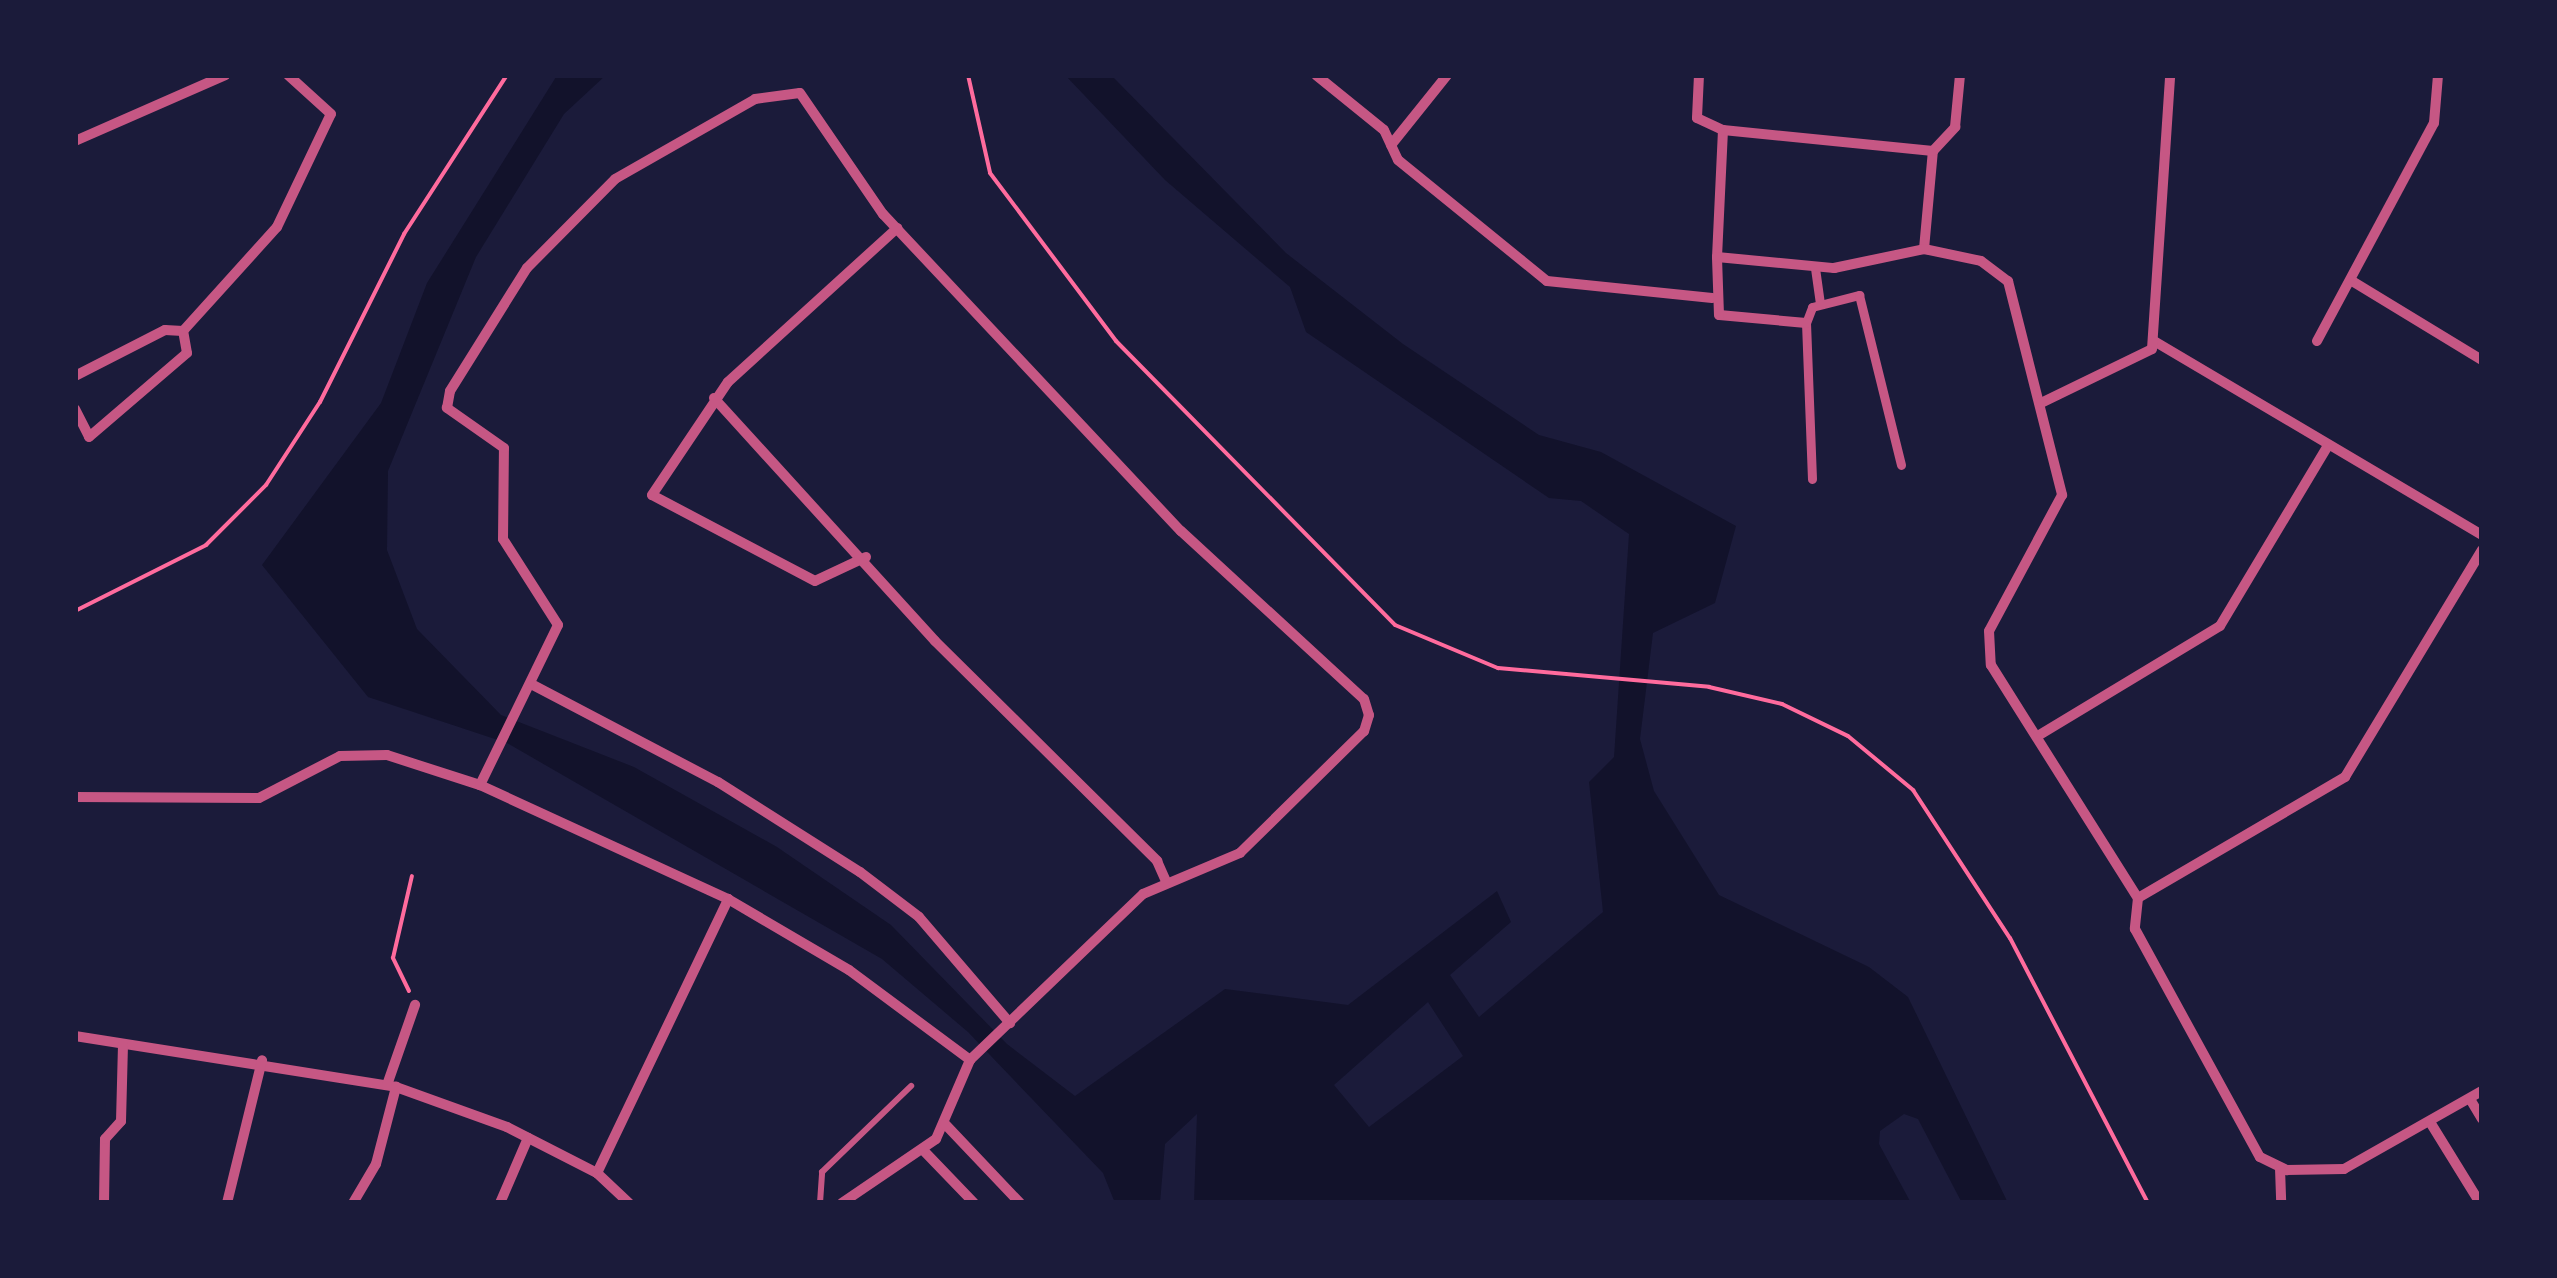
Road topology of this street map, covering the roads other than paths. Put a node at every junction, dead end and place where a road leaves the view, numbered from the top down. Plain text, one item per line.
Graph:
1 (225, 75) edge
2 (288, 75) edge
3 (1316, 75) edge
4 (1447, 75) edge
5 (1699, 75) edge
6 (1960, 75) edge
7 (2170, 75) edge
8 (2438, 75) edge
9 (1724, 130) junction
10 (75, 141) edge
11 (1391, 145) junction
12 (1932, 151) junction
13 (897, 228) junction
14 (1924, 249) junction
15 (1716, 257) junction
16 (1815, 268) junction
17 (2352, 280) junction
18 (1712, 298) junction
19 (1820, 303) junction
20 (1806, 324) junction
21 (183, 331) junction
22 (2318, 340) dead end
23 (2154, 341) junction
24 (2482, 360) edge
25 (75, 376) edge
26 (714, 398) junction
27 (2041, 402) junction
28 (75, 410) edge
29 (2327, 447) junction
30 (1901, 465) dead end
31 (1812, 479) dead end
32 (2482, 535) edge
33 (2482, 550) edge
34 (866, 557) junction
35 (533, 685) junction
36 (2041, 734) junction
37 (480, 785) junction
38 (75, 797) edge
39 (1167, 883) junction
40 (2138, 898) junction
41 (728, 900) junction
42 (415, 1005) road end
43 (1005, 1027) junction
44 (75, 1036) edge
45 (124, 1044) junction
46 (262, 1060) junction
47 (970, 1060) junction
48 (391, 1086) junction
49 (911, 1086) dead end
50 (2482, 1092) edge
51 (2470, 1098) junction
52 (2482, 1119) edge
53 (2430, 1122) junction
54 (945, 1124) junction
55 (528, 1138) junction
56 (924, 1150) junction
57 (2280, 1168) junction
58 (597, 1173) junction
59 (104, 1203) edge
60 (227, 1203) edge
61 (354, 1203) edge
62 (500, 1203) edge
63 (628, 1203) edge
64 (820, 1203) edge
65 (842, 1203) edge
66 (974, 1203) edge
67 (1020, 1203) edge
68 (2281, 1203) edge
69 (2480, 1203) edge

1 - 10 street
2 - 21 street
3 - 11 street
4 - 11 street
5 - 9 street
6 - 12 street
7 - 23 street
8 - 17 street
9 - 12 street
9 - 15 street
11 - 18 street
12 - 14 street
13 - 26 street
13 - 35 street
13 - 39 street
14 - 16 street
14 - 27 street
15 - 16 street
15 - 18 street
16 - 19 street
17 - 22 street
17 - 24 street
18 - 20 street
19 - 20 street
19 - 30 street
20 - 31 street
21 - 25 street
21 - 28 street
23 - 27 street
23 - 29 street
26 - 34 street
26 - 34 street
27 - 36 street
29 - 32 street
29 - 36 street
33 - 40 street
34 - 39 street
35 - 37 street
35 - 43 street
36 - 40 street
37 - 38 street
37 - 41 street
39 - 43 street
40 - 57 street
41 - 47 street
41 - 58 street
42 - 48 street
43 - 47 street
44 - 45 street
45 - 46 street
45 - 59 street
46 - 48 street
46 - 60 street
47 - 54 street
48 - 55 street
48 - 61 street
49 - 64 lane
50 - 51 street
51 - 52 street
51 - 53 street
53 - 57 street
53 - 69 street
54 - 56 street
54 - 67 street
55 - 58 street
55 - 62 street
56 - 65 street
56 - 66 street
57 - 68 street
58 - 63 street

